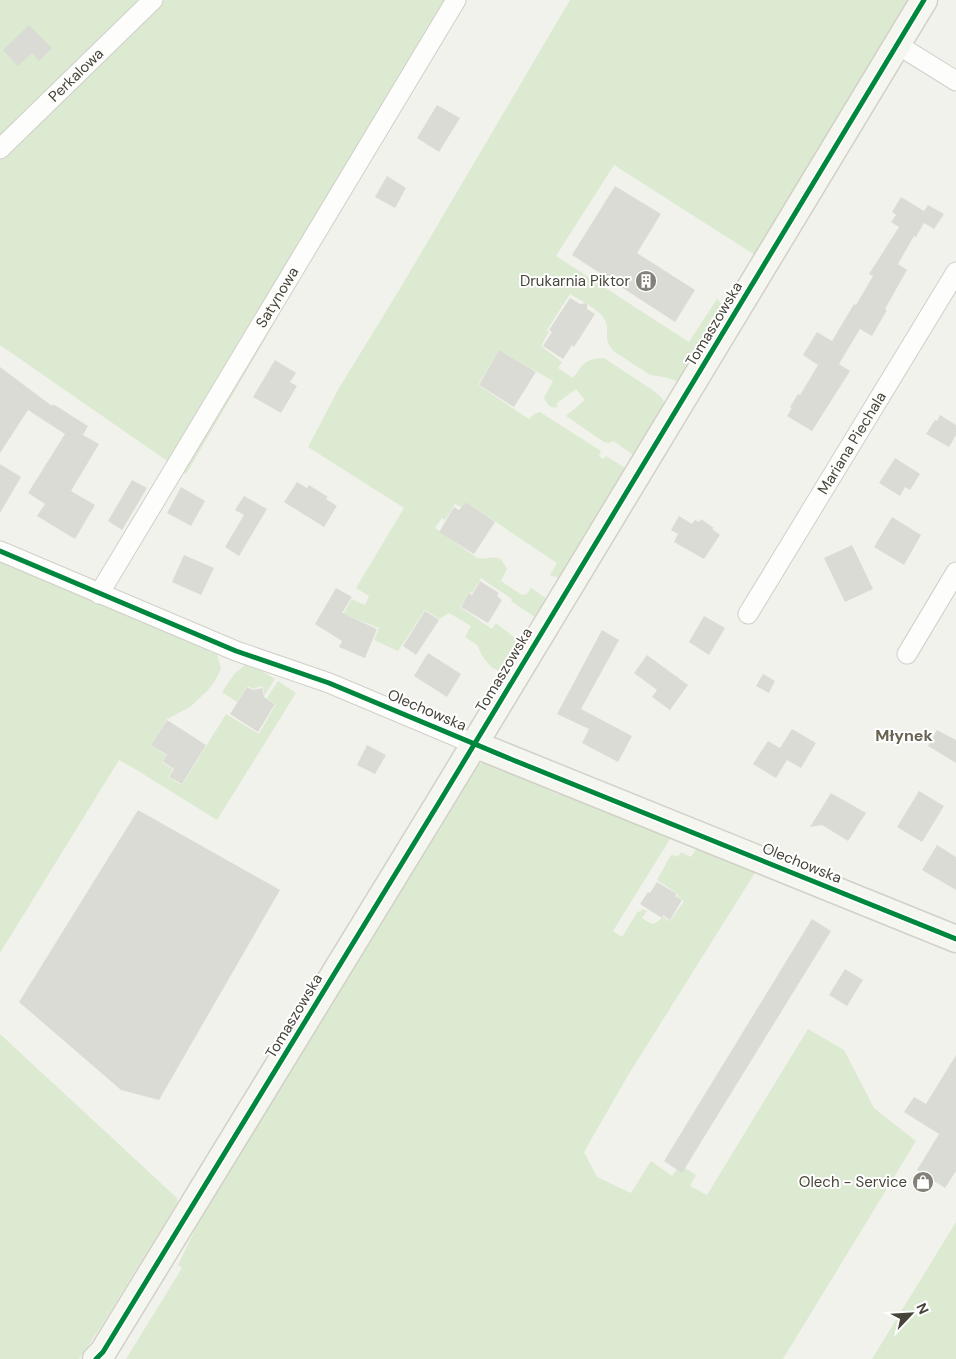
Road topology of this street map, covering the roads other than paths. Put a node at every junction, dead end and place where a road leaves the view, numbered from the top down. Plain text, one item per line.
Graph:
1 (153, 0) edge
2 (456, 0) edge
3 (924, 0) edge
4 (898, 45) junction
5 (956, 81) edge
6 (0, 149) edge
7 (956, 272) edge
8 (0, 551) edge
9 (956, 572) edge
10 (99, 594) junction
11 (748, 614) dead end
12 (908, 654) dead end
13 (474, 744) junction
14 (956, 939) edge
15 (100, 1357) edge

1 - 6 street, Perkalowa
2 - 10 street, Satynowa
3 - 4 street, Tomaszowska
4 - 5 street
4 - 13 street, Tomaszowska
7 - 11 street, Mariana Piechala
8 - 10 street, Olechowska
9 - 12 street
10 - 13 street, Olechowska
13 - 14 street, Olechowska
13 - 15 street, Tomaszowska

